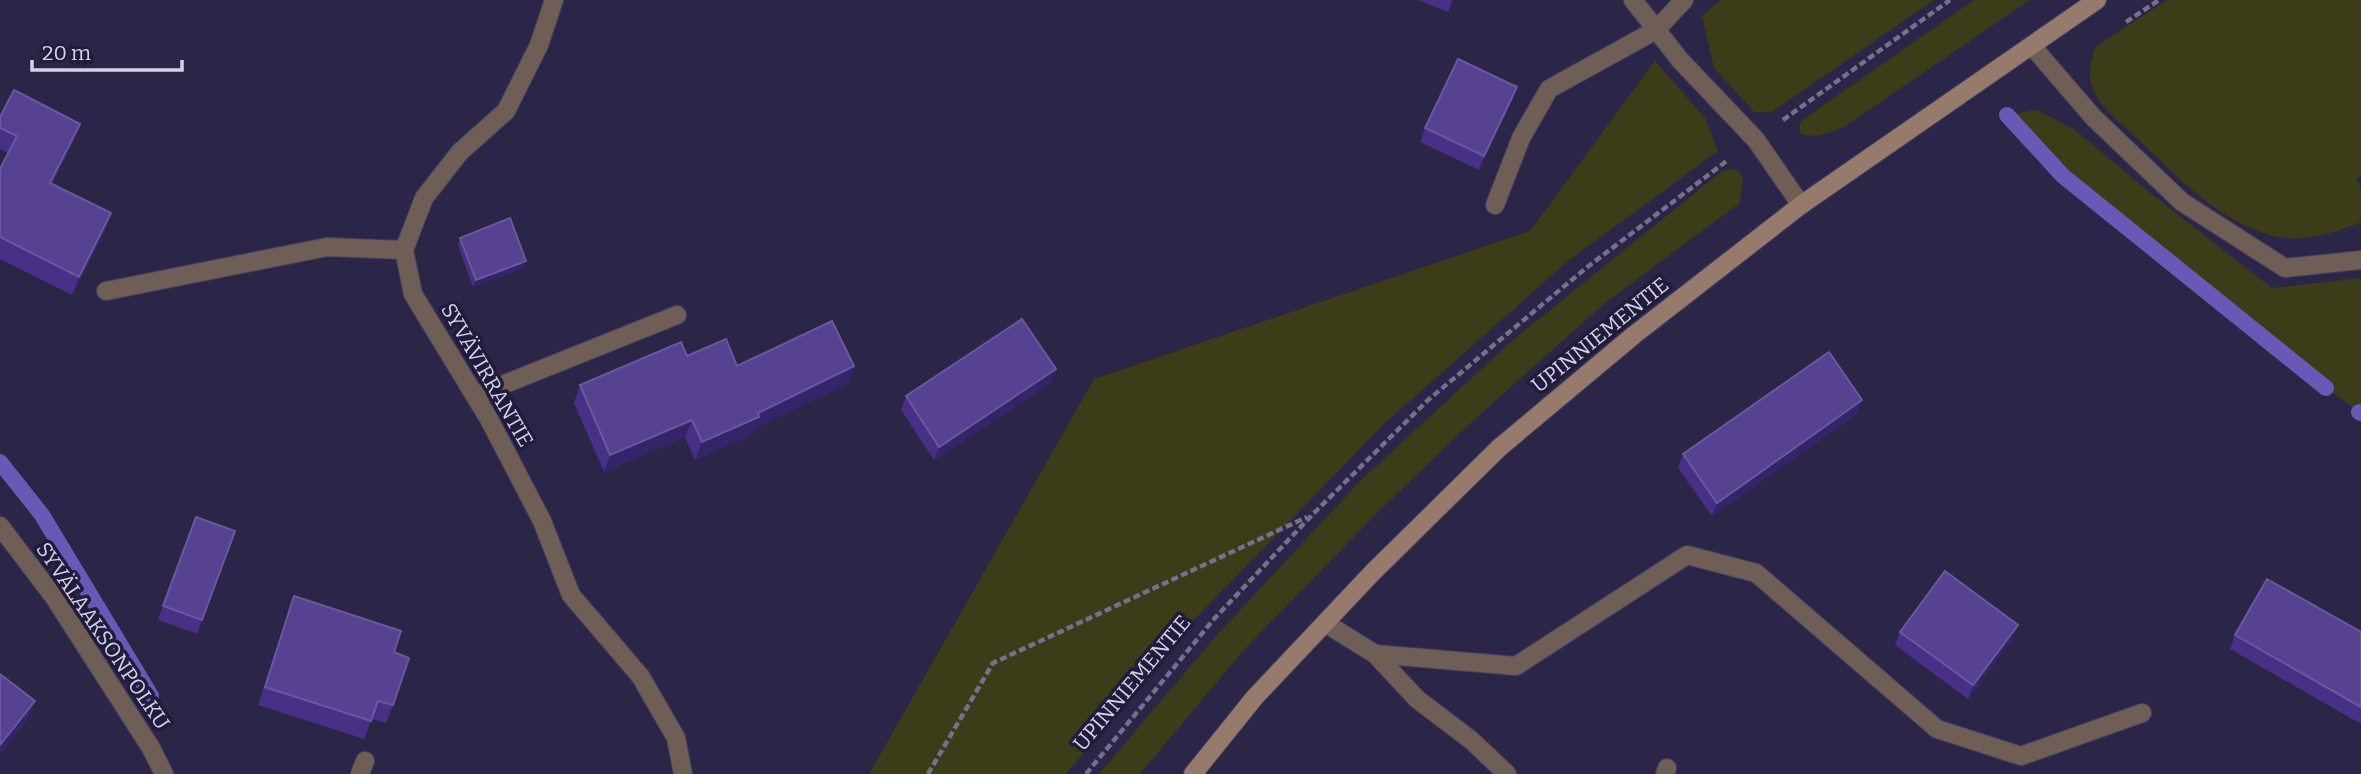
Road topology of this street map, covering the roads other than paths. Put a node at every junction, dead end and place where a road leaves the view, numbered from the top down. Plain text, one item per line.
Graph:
1 (554, 0) edge
2 (1633, 0) edge
3 (1684, 0) edge
4 (2097, 0) edge
5 (1656, 30) junction
6 (2032, 46) junction
7 (1495, 205) dead end
8 (1801, 205) junction
9 (404, 250) junction
10 (2361, 260) edge
11 (106, 292) dead end
12 (677, 315) dead end
13 (474, 396) junction
14 (0, 526) edge
15 (1325, 623) junction
16 (1375, 654) junction
17 (2142, 713) dead end
18 (164, 774) edge
19 (684, 774) edge
20 (1193, 774) edge
21 (1507, 774) edge

1 - 9 street
2 - 5 street
3 - 5 street
4 - 6 main road, UPINNIEMENTIE
5 - 7 street
5 - 8 street
6 - 8 main road, UPINNIEMENTIE
6 - 10 street
8 - 15 main road, UPINNIEMENTIE
9 - 11 street
9 - 13 street, SYVÄVIRRANTIE
12 - 13 street
13 - 19 street, SYVÄVIRRANTIE
14 - 18 street, SYVÄLAAKSONPOLKU
15 - 16 street
15 - 20 main road, UPINNIEMENTIE
16 - 17 street
16 - 21 street

